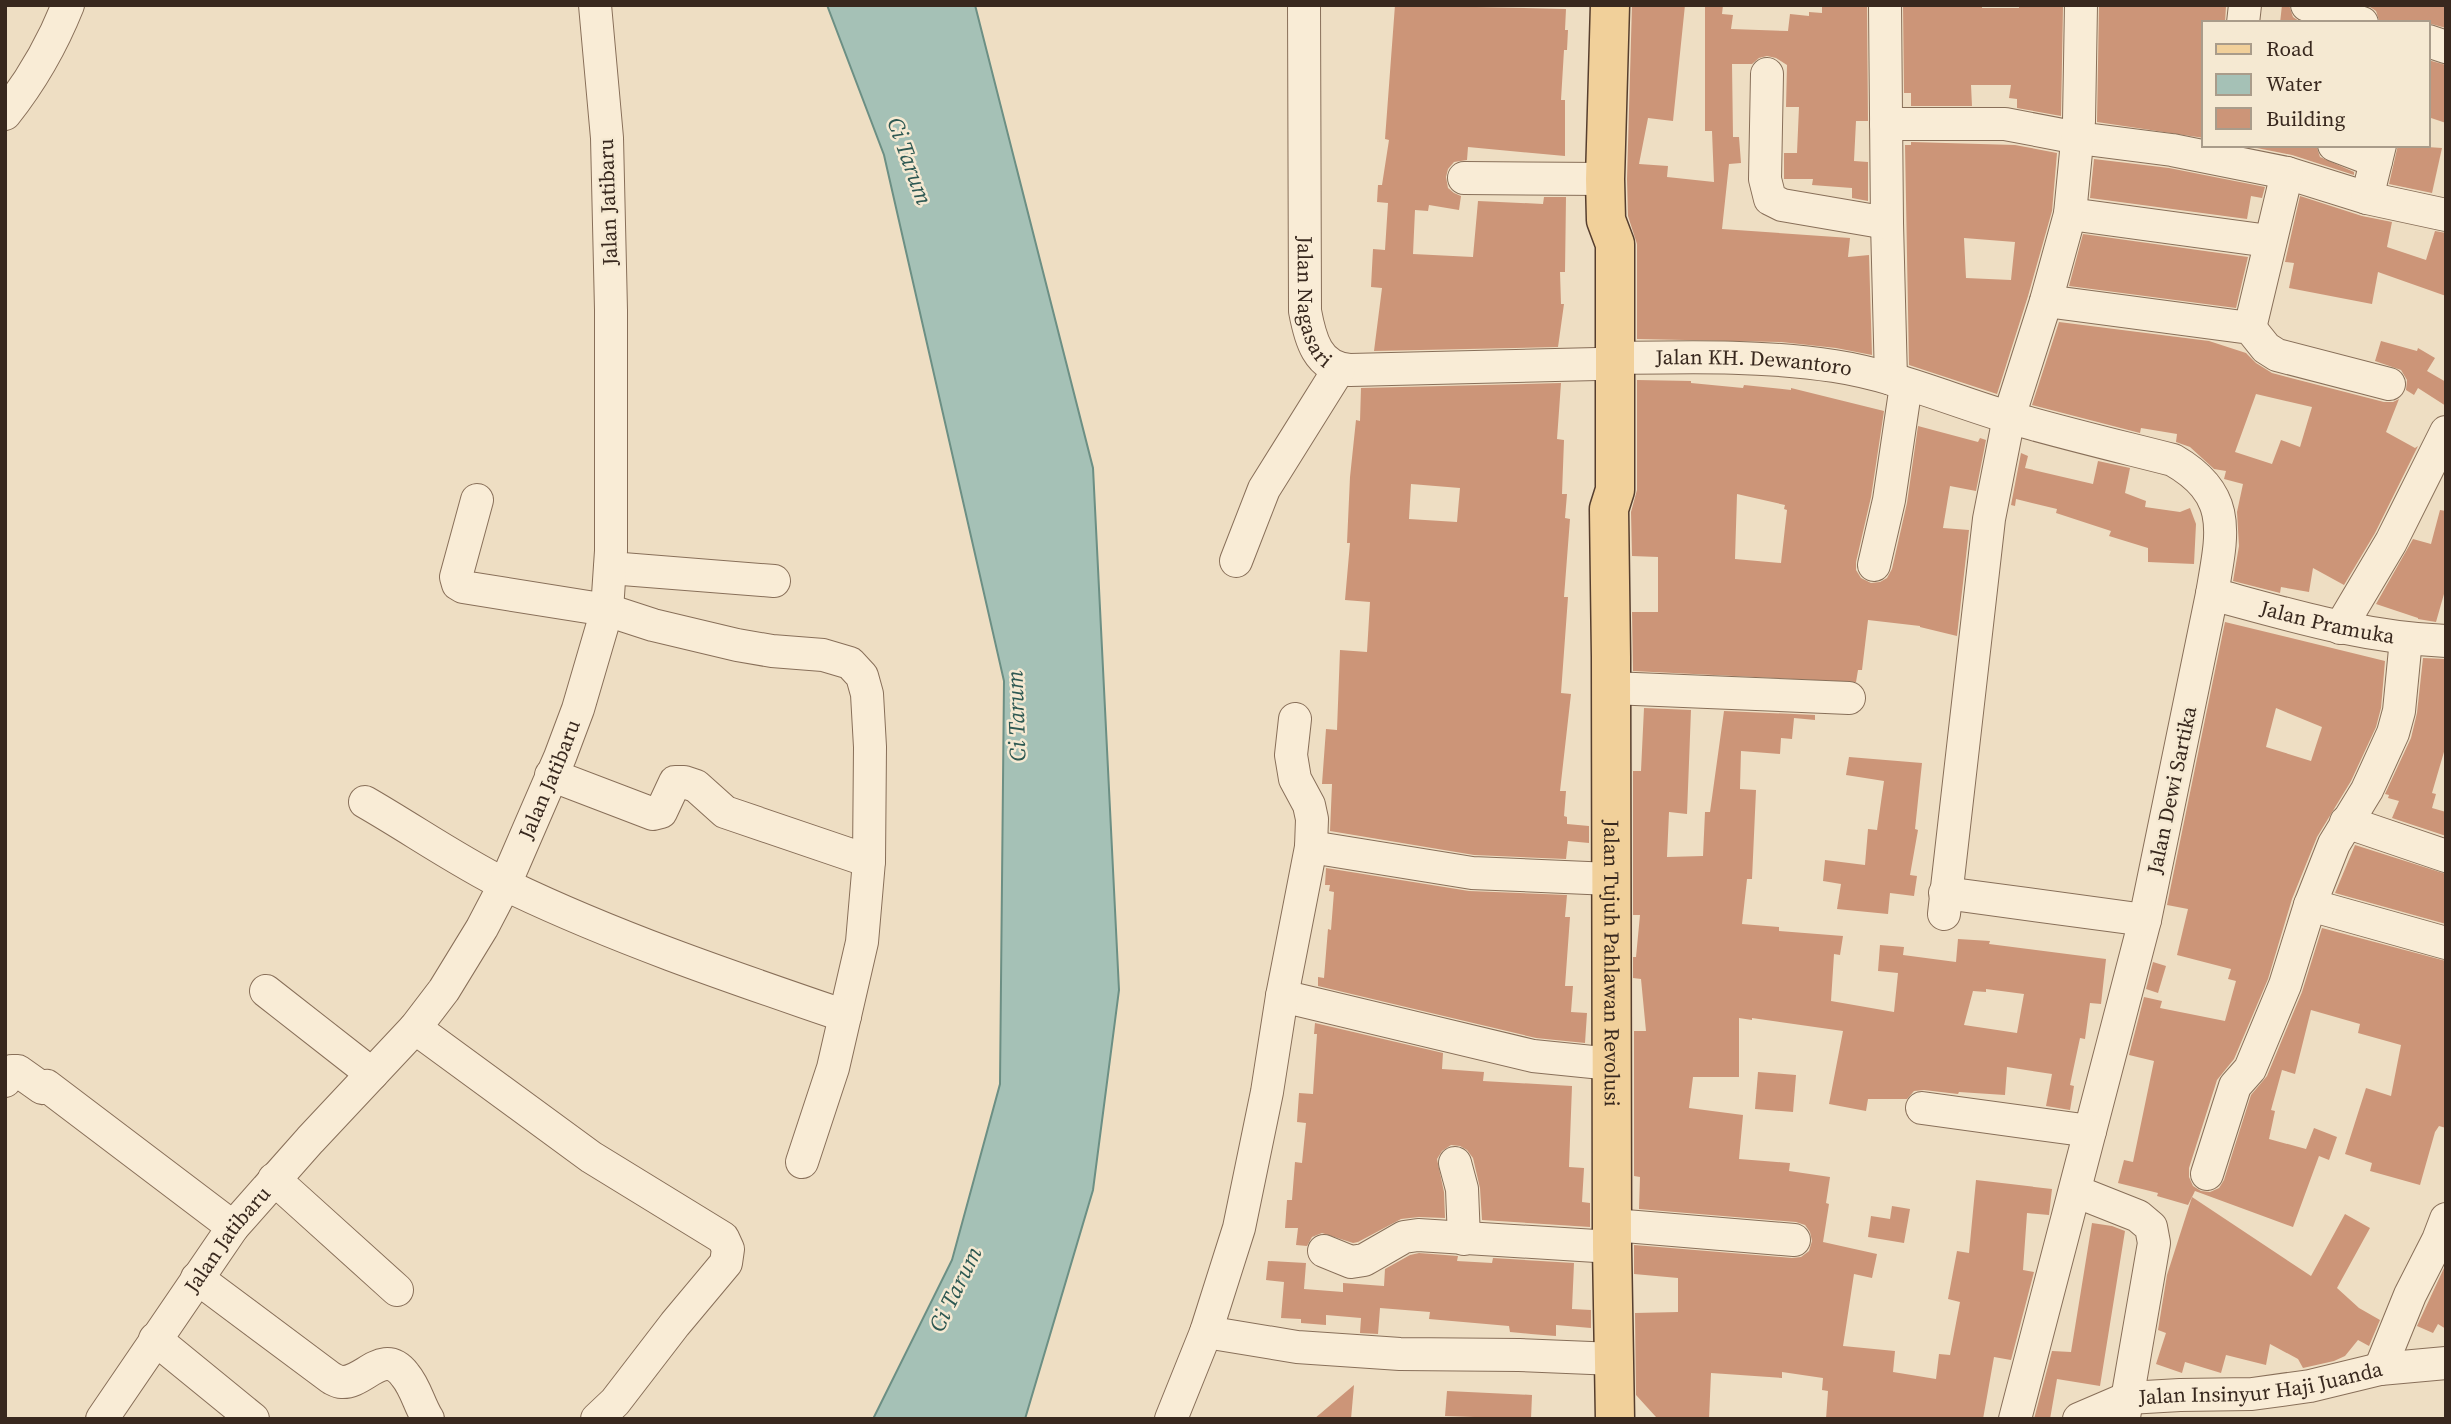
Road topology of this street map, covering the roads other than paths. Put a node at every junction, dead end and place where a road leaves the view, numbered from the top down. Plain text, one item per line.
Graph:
1 (68, 5) edge
2 (595, 5) edge
3 (1304, 5) edge
4 (1610, 5) edge
5 (1885, 5) edge
6 (2081, 5) edge
7 (2307, 5) edge
8 (2356, 21) edge
9 (1767, 74) dead end
10 (5, 114) edge
11 (1886, 124) junction
12 (2078, 138) junction
13 (2345, 147) edge
14 (2378, 153) edge
15 (2287, 173) junction
16 (1464, 178) dead end
17 (1605, 179) junction
18 (2367, 198) junction
19 (2070, 214) junction
20 (2446, 215) edge
21 (1887, 223) junction
22 (2269, 241) junction
23 (2046, 301) junction
24 (2250, 328) junction
25 (1607, 361) junction
26 (1339, 369) junction
27 (1899, 382) junction
28 (2389, 384) dead end
29 (2009, 417) junction
30 (2446, 432) edge
31 (477, 500) dead end
32 (1236, 561) dead end
33 (1874, 565) dead end
34 (610, 568) junction
35 (774, 580) dead end
36 (2212, 594) junction
37 (607, 610) junction
38 (2340, 628) junction
39 (2406, 639) junction
40 (2446, 641) edge
41 (1611, 688) junction
42 (1849, 698) dead end
43 (1295, 719) dead end
44 (551, 775) junction
45 (365, 802) dead end
46 (2346, 822) junction
47 (1311, 847) junction
48 (2446, 856) edge
49 (869, 861) junction
50 (1611, 879) junction
51 (505, 884) junction
52 (2310, 905) junction
53 (2145, 920) junction
54 (2446, 943) edge
55 (266, 991) dead end
56 (1282, 996) junction
57 (845, 1016) junction
58 (415, 1028) junction
59 (1612, 1064) junction
60 (373, 1074) junction
61 (5, 1081) edge
62 (1922, 1108) dead end
63 (2090, 1130) junction
64 (802, 1162) dead end
65 (1455, 1163) dead end
66 (2207, 1174) dead end
67 (274, 1179) junction
68 (2075, 1191) junction
69 (2446, 1219) edge
70 (233, 1227) junction
71 (1612, 1236) junction
72 (1464, 1239) junction
73 (1794, 1240) dead end
74 (1324, 1251) dead end
75 (197, 1278) junction
76 (397, 1290) dead end
77 (1206, 1332) junction
78 (155, 1339) junction
79 (1615, 1359) junction
80 (2446, 1363) edge
81 (2380, 1369) junction
82 (2126, 1408) edge
83 (107, 1417) edge
84 (253, 1419) edge
85 (428, 1419) edge
86 (597, 1419) edge
87 (1171, 1419) edge
88 (1615, 1419) edge
89 (2015, 1419) edge
90 (2079, 1419) edge

1 - 10 street
2 - 34 street, Jalan Jatibaru
3 - 26 street, Jalan Nagasari
4 - 17 main road, Jalan Tujuh Pahlawan Revolusi
5 - 11 street
6 - 12 street
7 - 8 street
9 - 21 street
11 - 12 street
11 - 21 street
12 - 15 street
12 - 19 street
13 - 14 street
14 - 18 street
15 - 18 street
15 - 22 street
16 - 17 street
17 - 25 main road, Jalan Tujuh Pahlawan Revolusi
18 - 20 street
19 - 22 street
19 - 23 street
21 - 27 street
22 - 24 street
23 - 24 street
23 - 29 street
24 - 28 street
25 - 26 street, Jalan Nagasari
25 - 27 street, Jalan KH. Dewantoro
25 - 41 main road, Jalan Tujuh Pahlawan Revolusi
26 - 32 street
27 - 29 street, Jalan Dewi Sartika
27 - 33 street
29 - 36 street, Jalan Dewi Sartika
29 - 53 street
30 - 38 street
31 - 37 street
34 - 35 street
34 - 37 street, Jalan Jatibaru
36 - 38 street, Jalan Pramuka
36 - 53 street, Jalan Dewi Sartika
37 - 44 street, Jalan Jatibaru
37 - 49 street
38 - 39 street, Jalan Pramuka
39 - 40 street, Jalan Pramuka
39 - 46 street
41 - 42 street
41 - 50 main road, Jalan Tujuh Pahlawan Revolusi
43 - 47 street
44 - 49 street
44 - 51 street, Jalan Jatibaru
45 - 51 street
46 - 48 street
46 - 52 street
47 - 50 street
47 - 56 street
49 - 57 street
50 - 59 main road, Jalan Tujuh Pahlawan Revolusi
51 - 57 street
51 - 58 street, Jalan Jatibaru
52 - 54 street
52 - 66 street
53 - 63 street, Jalan Dewi Sartika
55 - 60 street
56 - 59 street
56 - 77 street
57 - 64 street
58 - 60 street, Jalan Jatibaru
58 - 86 street
59 - 71 main road, Jalan Tujuh Pahlawan Revolusi
60 - 67 street, Jalan Jatibaru
61 - 70 street
62 - 63 street
63 - 68 street, Jalan Dewi Sartika
65 - 72 street
67 - 70 street, Jalan Jatibaru
67 - 76 street
68 - 82 street
68 - 89 street, Jalan Dewi Sartika
69 - 81 street
70 - 75 street, Jalan Jatibaru
71 - 72 street
71 - 73 street
71 - 79 main road, Jalan Tujuh Pahlawan Revolusi
72 - 74 street
75 - 78 street, Jalan Jatibaru
75 - 85 street
77 - 79 street
77 - 87 street
78 - 83 street, Jalan Jatibaru
78 - 84 street
79 - 88 main road, Jalan Tujuh Pahlawan Revolusi
80 - 81 street, Jalan Insinyur Haji Juanda
81 - 82 street, Jalan Insinyur Haji Juanda
82 - 90 street, Jalan Insinyur Haji Juanda

